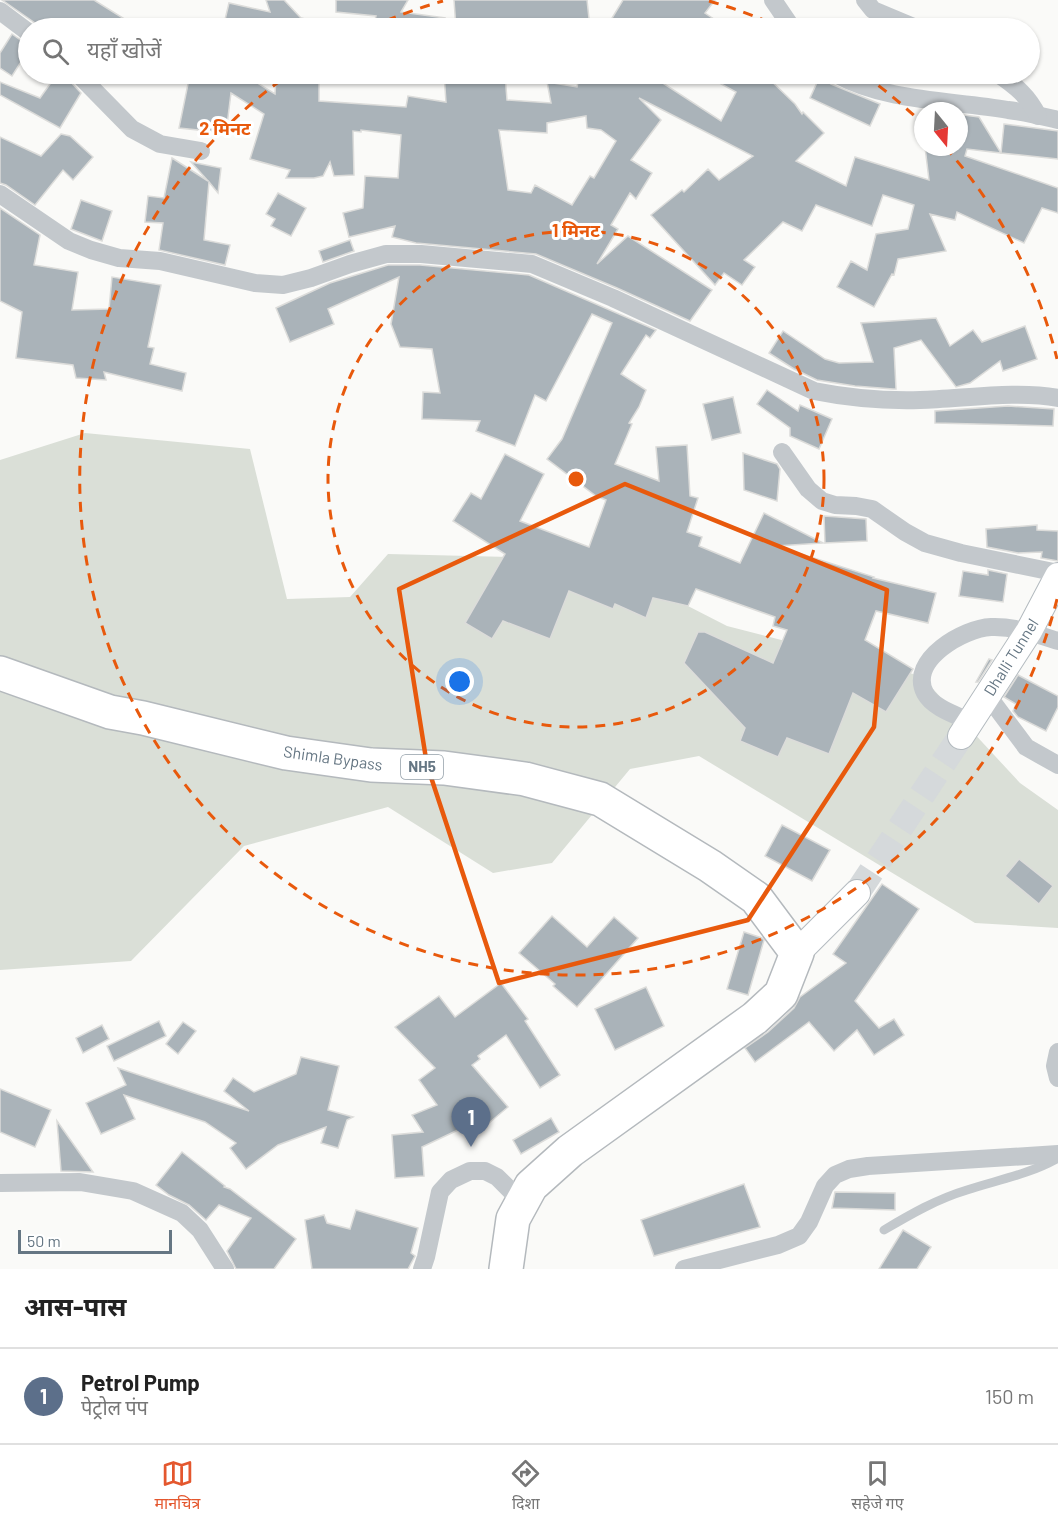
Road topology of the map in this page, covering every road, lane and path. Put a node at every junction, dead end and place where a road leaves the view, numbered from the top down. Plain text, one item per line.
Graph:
1 (773, 0) edge
2 (865, 0) edge
3 (0, 11) edge
4 (785, 18) edge
5 (892, 18) edge
6 (18, 24) edge
7 (88, 84) edge
8 (856, 84) edge
9 (1014, 84) edge
10 (1038, 116) junction
11 (1058, 120) edge
12 (201, 151) dead end
13 (0, 194) edge
14 (1058, 398) edge
15 (782, 452) dead end
16 (1058, 575) edge
17 (1029, 631) junction
18 (1058, 641) edge
19 (0, 673) edge
20 (988, 696) junction
21 (966, 729) joint
22 (1058, 765) edge
23 (857, 893) tunnel mouth
24 (797, 953) junction
25 (1058, 1052) edge
26 (1058, 1078) edge
27 (1058, 1154) edge
28 (1058, 1158) edge
29 (0, 1183) edge
30 (522, 1202) junction
31 (884, 1230) dead end
32 (225, 1269) edge
33 (422, 1269) edge
34 (506, 1269) edge
35 (684, 1269) edge

1 - 4 street
2 - 5 street
3 - 6 street
7 - 12 street
8 - 10 street
9 - 10 street
10 - 11 street
13 - 14 street
15 - 16 street
16 - 17 main road, Dhalli Tunnel
17 - 18 street
17 - 20 main road, Dhalli Tunnel
17 - 21 street
19 - 24 highway, Shimla Bypass / NH5
20 - 21 main road, Dhalli Tunnel
20 - 22 street
23 - 24 main road
24 - 30 highway
25 - 26 street
27 - 35 street
28 - 31 lane
29 - 32 street
30 - 33 street
30 - 34 highway

